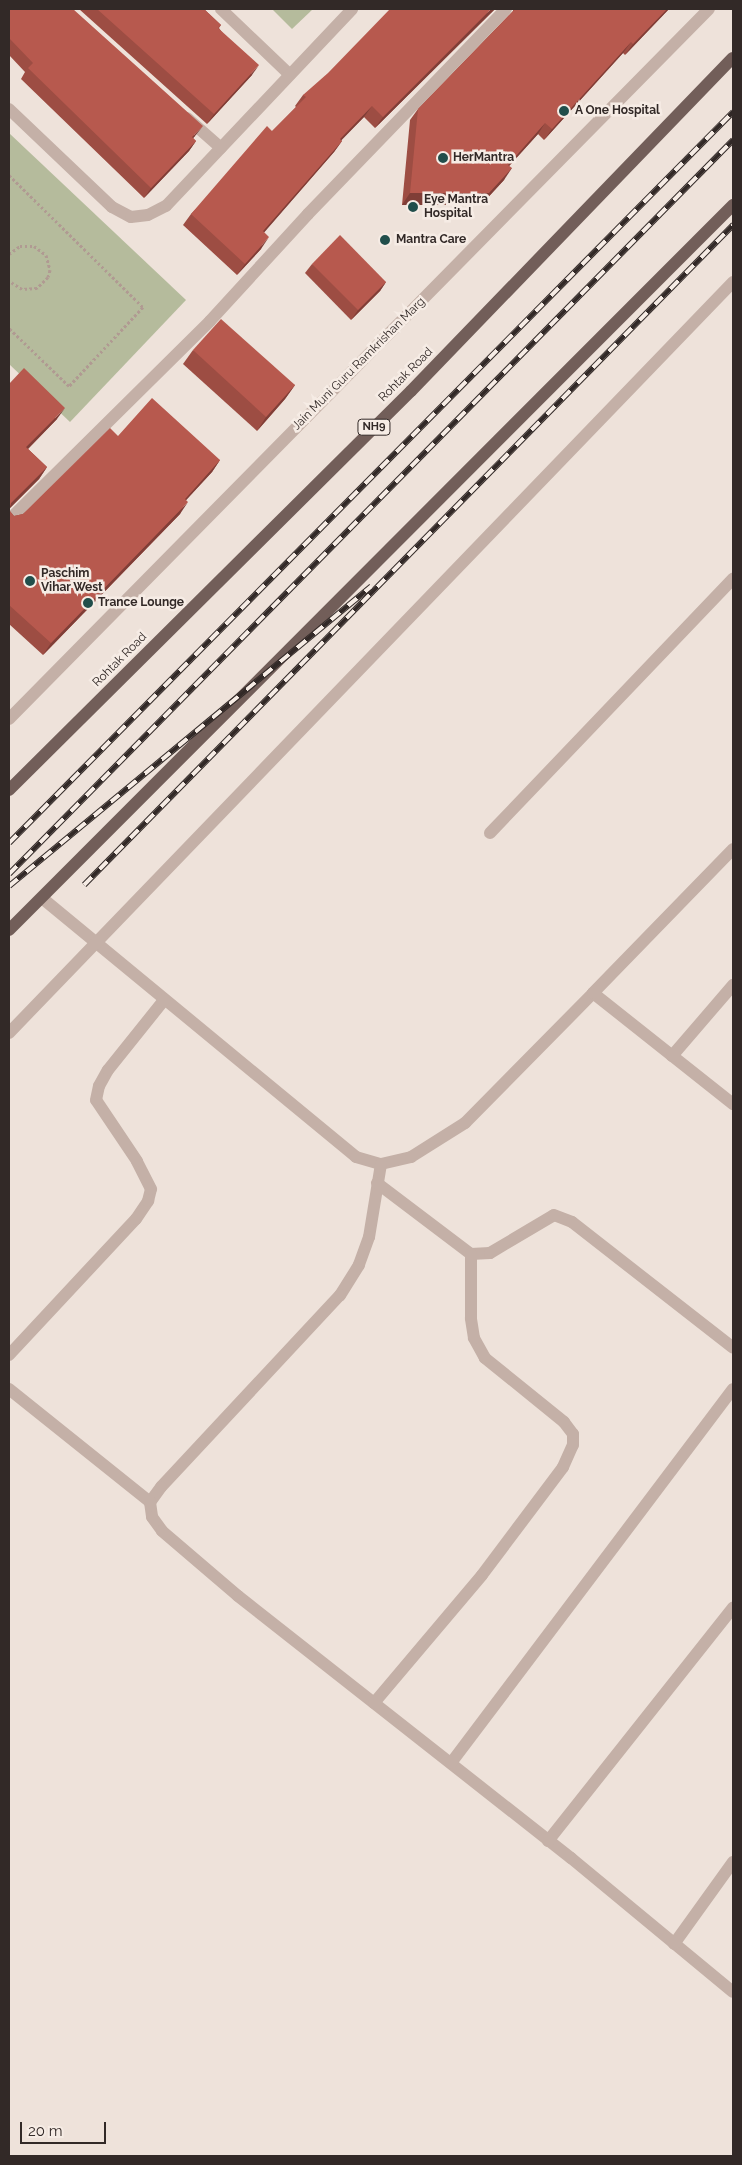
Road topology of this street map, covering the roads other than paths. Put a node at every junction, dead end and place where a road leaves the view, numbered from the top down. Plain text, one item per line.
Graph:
1 (221, 9) edge
2 (352, 9) edge
3 (506, 9) edge
4 (710, 9) edge
5 (733, 58) edge
6 (290, 75) junction
7 (177, 108) edge
8 (9, 109) edge
9 (221, 148) junction
10 (733, 205) edge
11 (733, 282) edge
12 (9, 520) edge
13 (733, 579) edge
14 (9, 719) edge
15 (9, 790) edge
16 (490, 833) dead end
17 (733, 849) edge
18 (42, 898) junction
19 (9, 930) edge
20 (98, 944) junction
21 (733, 985) edge
22 (593, 993) junction
23 (164, 1000) junction
24 (9, 1033) edge
25 (672, 1056) junction
26 (733, 1104) edge
27 (380, 1164) junction
28 (378, 1184) junction
29 (471, 1254) junction
30 (733, 1348) edge
31 (9, 1355) edge
32 (9, 1389) edge
33 (733, 1389) edge
34 (150, 1502) junction
35 (733, 1608) edge
36 (374, 1703) junction
37 (451, 1764) junction
38 (548, 1841) junction
39 (733, 1862) edge
40 (674, 1944) junction
41 (733, 1992) edge

1 - 6 street
2 - 6 street
3 - 12 street
4 - 14 street, Jain Muni Guru Ramkrishan Marg
5 - 15 main road, Rohtak Road / NH9
6 - 9 street
7 - 9 street
8 - 9 street
10 - 18 main road
11 - 20 street
13 - 16 street
17 - 22 street
18 - 19 main road
18 - 20 street
20 - 23 street
20 - 24 street
21 - 25 street
22 - 25 street
22 - 27 street
23 - 27 street
23 - 31 street
25 - 26 street
27 - 28 street
28 - 29 street
28 - 34 street
29 - 30 street
29 - 36 street
32 - 34 street
33 - 37 street
34 - 36 street
35 - 38 street
36 - 37 street
37 - 38 street
38 - 40 street
39 - 40 street
40 - 41 street

